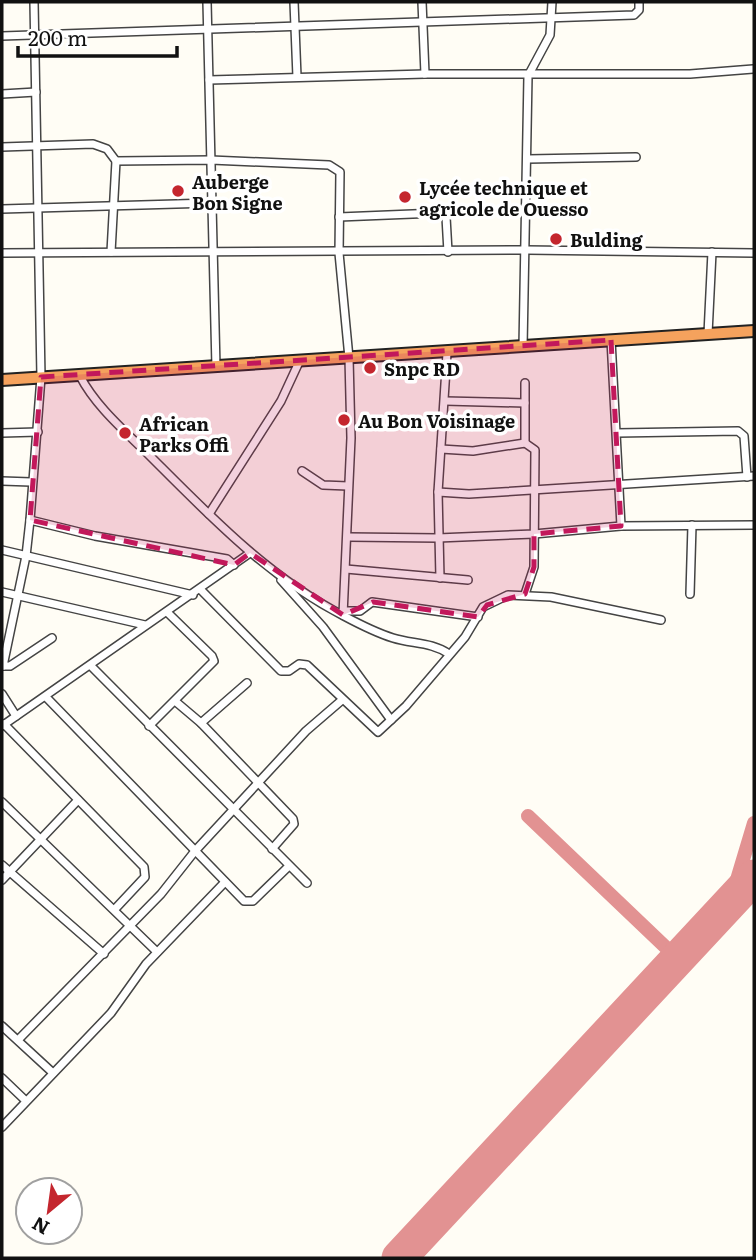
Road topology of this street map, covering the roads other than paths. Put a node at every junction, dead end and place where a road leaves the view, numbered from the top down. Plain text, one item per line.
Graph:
1 (34, 2) edge
2 (207, 2) edge
3 (294, 2) edge
4 (422, 2) edge
5 (552, 2) edge
6 (639, 2) edge
7 (552, 18) junction
8 (423, 22) junction
9 (294, 25) junction
10 (208, 29) junction
11 (36, 35) junction
12 (2, 36) edge
13 (752, 69) dead end
14 (425, 74) junction
15 (528, 76) junction
16 (297, 77) junction
17 (209, 80) junction
18 (36, 92) junction
19 (2, 94) edge
20 (38, 144) junction
21 (2, 147) edge
22 (636, 157) dead end
23 (528, 159) junction
24 (211, 160) junction
25 (116, 162) junction
26 (211, 203) junction
27 (113, 206) junction
28 (37, 207) junction
29 (2, 209) edge
30 (339, 217) junction
31 (527, 250) junction
32 (214, 251) junction
33 (37, 252) junction
34 (111, 252) junction
35 (449, 252) junction
36 (712, 252) junction
37 (2, 253) edge
38 (339, 253) junction
39 (754, 253) edge
40 (754, 331) edge
41 (708, 334) junction
42 (611, 340) junction
43 (523, 348) junction
44 (447, 353) junction
45 (349, 358) junction
46 (300, 360) junction
47 (216, 367) junction
48 (80, 376) junction
49 (41, 377) junction
50 (2, 380) edge
51 (525, 383) dead end
52 (444, 401) junction
53 (525, 403) junction
54 (38, 432) junction
55 (2, 433) edge
56 (617, 433) junction
57 (525, 443) junction
58 (441, 449) junction
59 (302, 471) dead end
60 (751, 477) edge
61 (2, 481) edge
62 (31, 482) junction
63 (621, 483) junction
64 (348, 486) junction
65 (537, 489) junction
66 (438, 492) junction
67 (209, 514) junction
68 (30, 520) junction
69 (692, 525) junction
70 (754, 525) edge
71 (621, 526) junction
72 (534, 534) junction
73 (348, 537) junction
74 (438, 538) junction
75 (2, 550) edge
76 (250, 553) junction
77 (26, 556) junction
78 (234, 565) junction
79 (346, 569) junction
80 (272, 571) junction
81 (440, 578) junction
82 (468, 580) dead end
83 (2, 592) edge
84 (197, 592) junction
85 (525, 594) junction
86 (690, 594) dead end
87 (18, 595) junction
88 (168, 613) junction
89 (343, 613) junction
90 (478, 617) junction
91 (661, 620) dead end
92 (145, 625) junction
93 (6, 630) edge
94 (52, 638) dead end
95 (449, 654) junction
96 (2, 666) edge
97 (90, 666) junction
98 (247, 682) dead end
99 (2, 694) edge
100 (46, 697) junction
101 (342, 700) junction
102 (175, 701) junction
103 (16, 716) junction
104 (391, 719) junction
105 (201, 723) junction
106 (3, 725) edge
107 (149, 726) junction
108 (260, 784) junction
109 (78, 800) junction
110 (2, 802) edge
111 (234, 811) junction
112 (39, 838) junction
113 (271, 849) junction
114 (195, 851) junction
115 (2, 865) edge
116 (289, 866) junction
117 (9, 872) junction
118 (2, 880) edge
119 (225, 882) junction
120 (306, 883) dead end
121 (115, 909) junction
122 (131, 924) junction
123 (157, 951) junction
124 (104, 954) junction
125 (2, 1026) edge
126 (18, 1040) junction
127 (53, 1073) junction
128 (2, 1078) edge
129 (26, 1101) junction
130 (2, 1127) edge

1 - 11 street
2 - 10 street
3 - 9 street
4 - 8 street
5 - 7 street
6 - 7 street
7 - 8 street
7 - 15 street
8 - 9 street
8 - 14 street
9 - 10 street
9 - 16 street
10 - 11 street
10 - 17 street
11 - 12 street
11 - 18 street
13 - 15 street
14 - 15 street
14 - 16 street
15 - 23 street
16 - 17 street
17 - 24 street
18 - 19 street
18 - 20 street
20 - 21 street
20 - 25 street
20 - 28 street
22 - 23 street
23 - 31 street
24 - 25 street
24 - 26 street
24 - 30 street
25 - 27 street
26 - 27 street
26 - 32 street
27 - 28 street
27 - 34 street
28 - 29 street
28 - 33 street
30 - 35 street
30 - 38 street
31 - 35 street
31 - 36 street
31 - 43 street
32 - 34 street
32 - 38 street
32 - 47 street
33 - 34 street
33 - 37 street
33 - 49 street
35 - 38 street
36 - 39 street
36 - 41 street
38 - 45 street
40 - 41 highway
41 - 42 highway
42 - 43 highway
42 - 56 street
43 - 44 highway
44 - 45 highway
44 - 52 street
45 - 46 highway
45 - 64 street
46 - 47 highway
46 - 67 street
47 - 48 highway
48 - 49 highway
48 - 67 street
49 - 50 highway
49 - 54 street
51 - 53 street
52 - 53 street
52 - 58 street
53 - 57 street
54 - 55 street
54 - 62 street
56 - 60 street
56 - 63 street
57 - 58 street
57 - 65 street
58 - 66 street
59 - 64 street
60 - 63 street
61 - 62 street
62 - 68 street
63 - 65 street
63 - 71 street
64 - 73 street
65 - 66 street
65 - 72 street
66 - 74 street
67 - 76 street
68 - 77 street
68 - 78 street
69 - 70 street
69 - 71 street
69 - 86 street
71 - 72 street
72 - 74 street
72 - 85 street
73 - 74 street
73 - 79 street
74 - 81 street
75 - 77 street
76 - 78 street
76 - 80 street
77 - 84 street
77 - 87 street
78 - 84 street
79 - 81 street
79 - 89 street
80 - 89 street
80 - 104 street
81 - 82 street
83 - 87 street
84 - 88 street
84 - 101 street
85 - 90 street
85 - 91 street
87 - 92 street
87 - 93 street
88 - 92 street
88 - 102 street
89 - 90 street
89 - 95 street
90 - 95 street
92 - 97 street
93 - 96 street
94 - 96 street
95 - 104 street
97 - 100 street
97 - 107 street
98 - 105 street
99 - 103 street
100 - 103 street
100 - 114 street
101 - 104 street
101 - 108 street
102 - 105 street
102 - 107 street
103 - 106 street
105 - 108 street
106 - 109 street
107 - 111 street
108 - 111 street
108 - 113 street
109 - 112 street
109 - 121 street
110 - 112 street
111 - 113 street
111 - 114 street
112 - 117 street
112 - 121 street
113 - 116 street
114 - 119 street
114 - 122 street
115 - 117 street
116 - 119 street
116 - 120 street
117 - 118 street
117 - 124 street
119 - 123 street
121 - 122 street
122 - 123 street
122 - 124 street
123 - 127 street
124 - 126 street
125 - 126 street
126 - 127 street
127 - 129 street
128 - 129 street
129 - 130 street

